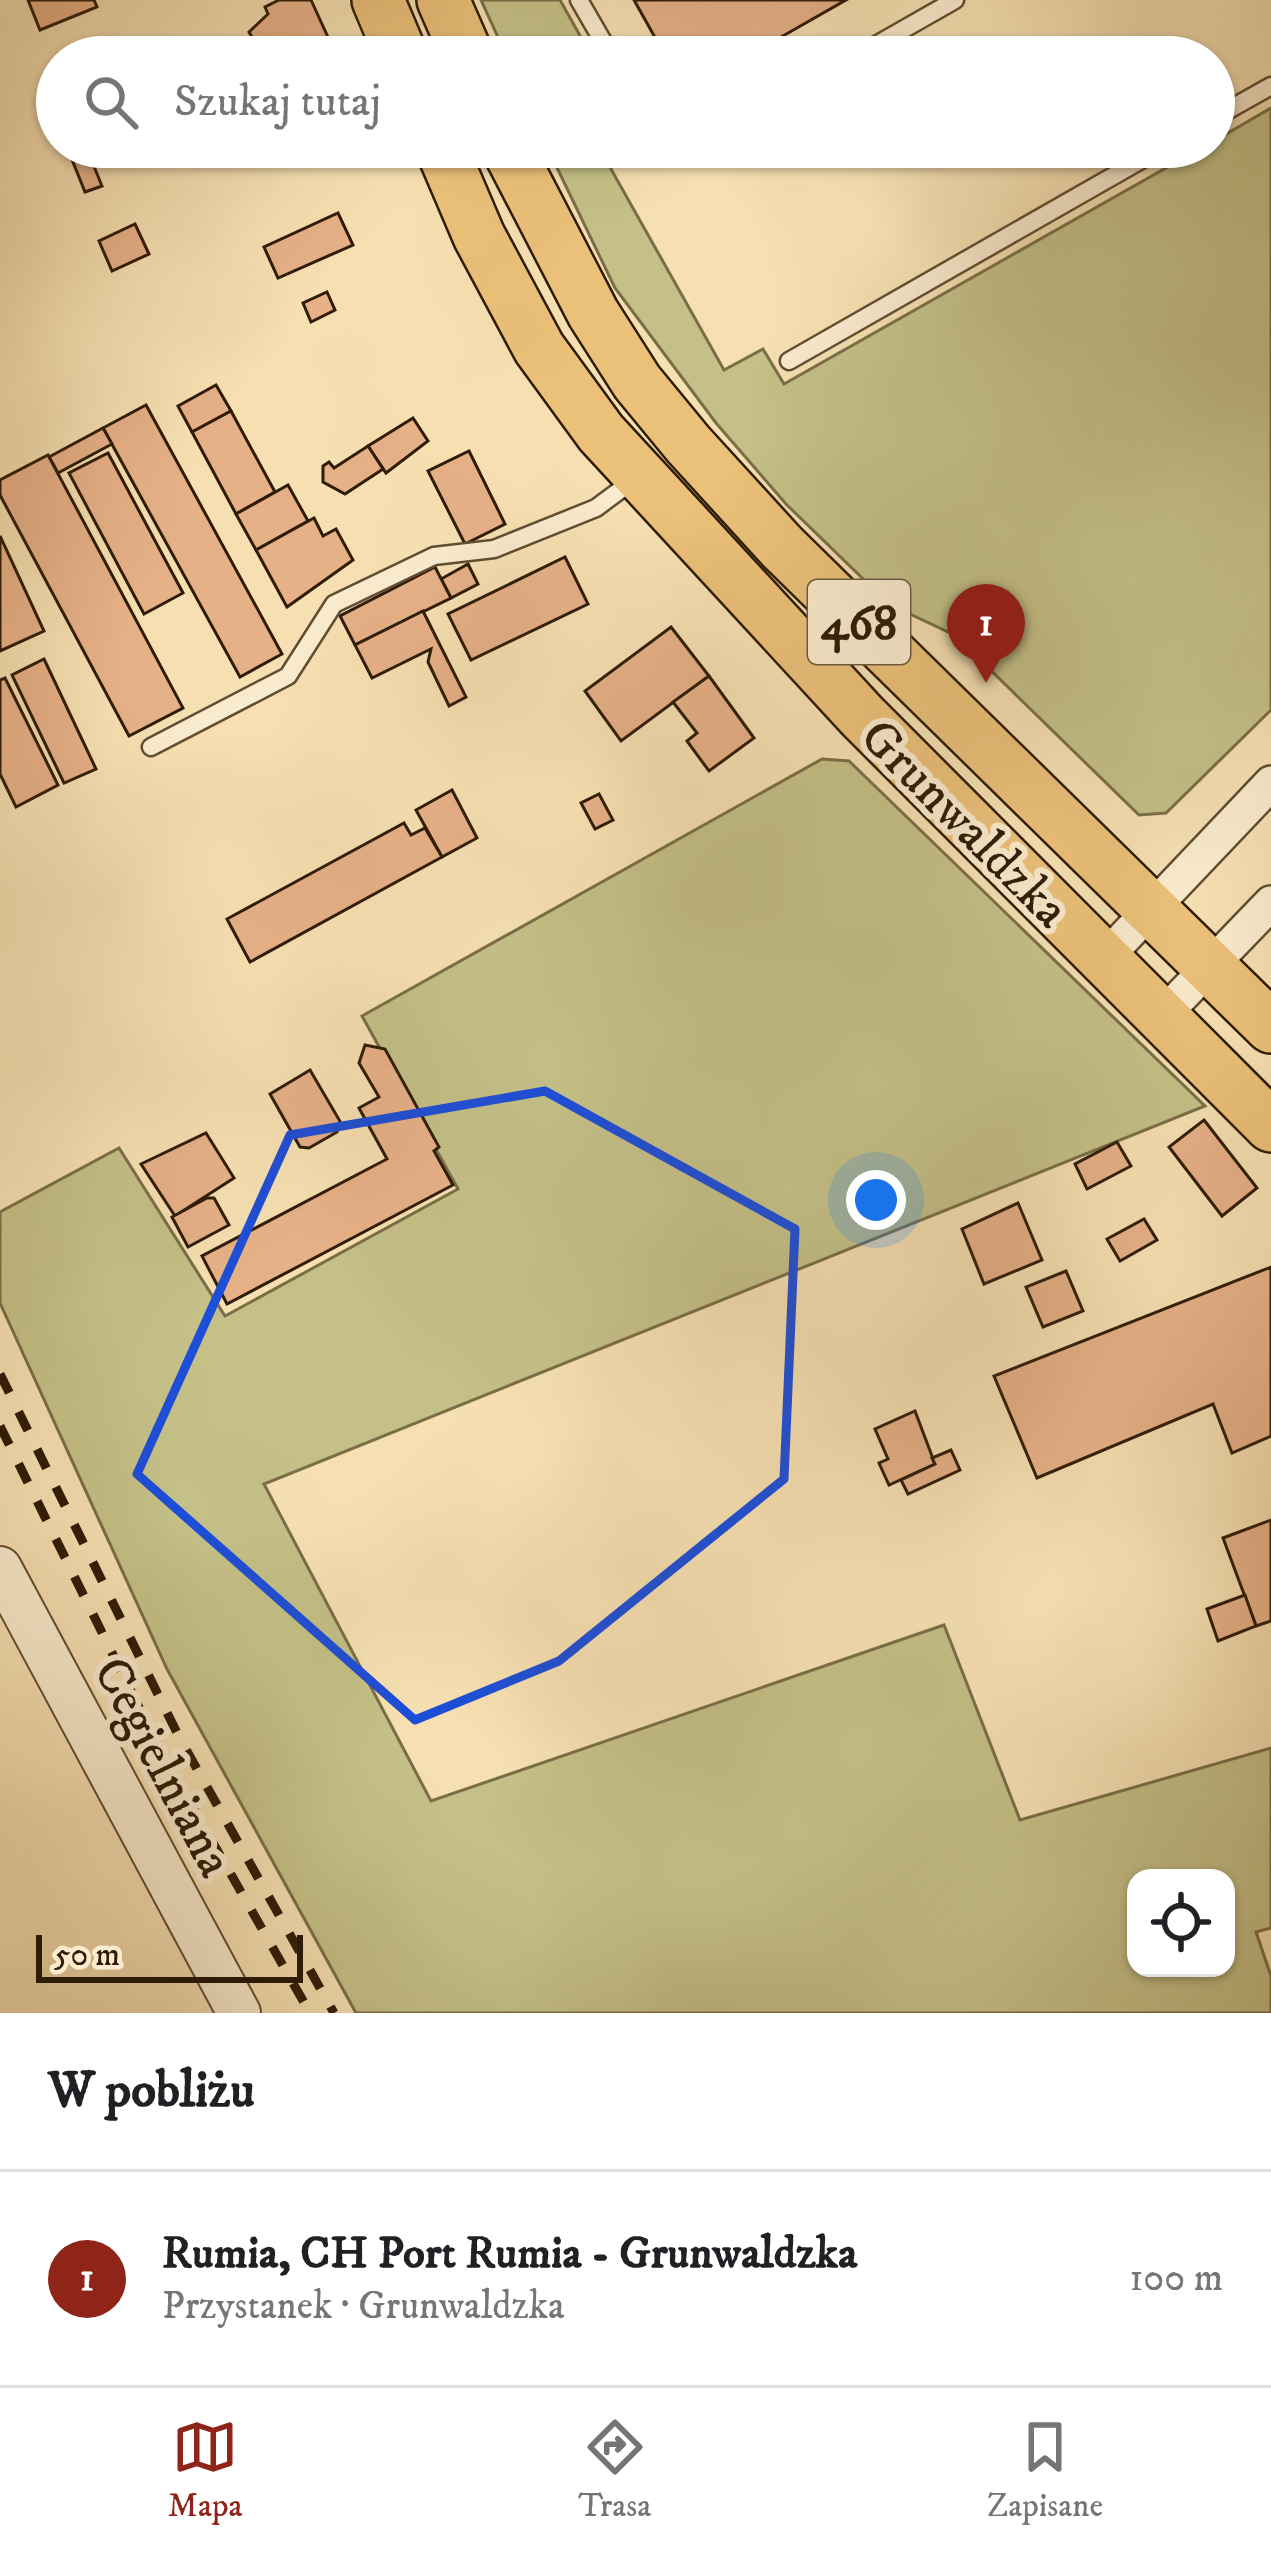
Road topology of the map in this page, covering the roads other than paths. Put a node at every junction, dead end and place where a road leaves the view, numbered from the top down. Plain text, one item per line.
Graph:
1 (378, 0) edge
2 (443, 0) edge
3 (579, 0) edge
4 (956, 0) edge
5 (394, 36) edge
6 (459, 36) edge
7 (600, 36) edge
8 (892, 36) edge
9 (1271, 86) edge
10 (1235, 106) edge
11 (450, 168) edge
12 (518, 168) edge
13 (1127, 168) edge
14 (789, 361) dead end
15 (638, 476) junction
16 (152, 747) dead end
17 (1271, 783) edge
18 (1271, 903) edge
19 (1151, 908) junction
20 (1102, 960) junction
21 (1211, 966) junction
22 (1161, 1017) junction
23 (1271, 1028) edge
24 (1271, 1126) edge
25 (0, 1568) edge
26 (239, 2013) edge

1 - 5 main road
2 - 6 main road
3 - 7 lane
4 - 8 lane
9 - 10 lane
11 - 15 main road, Grunwaldzka / 468
12 - 19 main road, Grunwaldzka / 468
13 - 14 lane
15 - 16 lane
15 - 20 main road, Grunwaldzka / 468
17 - 19 street
18 - 21 street
19 - 20 street
19 - 21 main road, Grunwaldzka / 468
20 - 22 main road, Grunwaldzka / 468
21 - 22 street
21 - 23 main road, Grunwaldzka / 468
22 - 24 main road, Grunwaldzka / 468
25 - 26 street, Cegielniana

